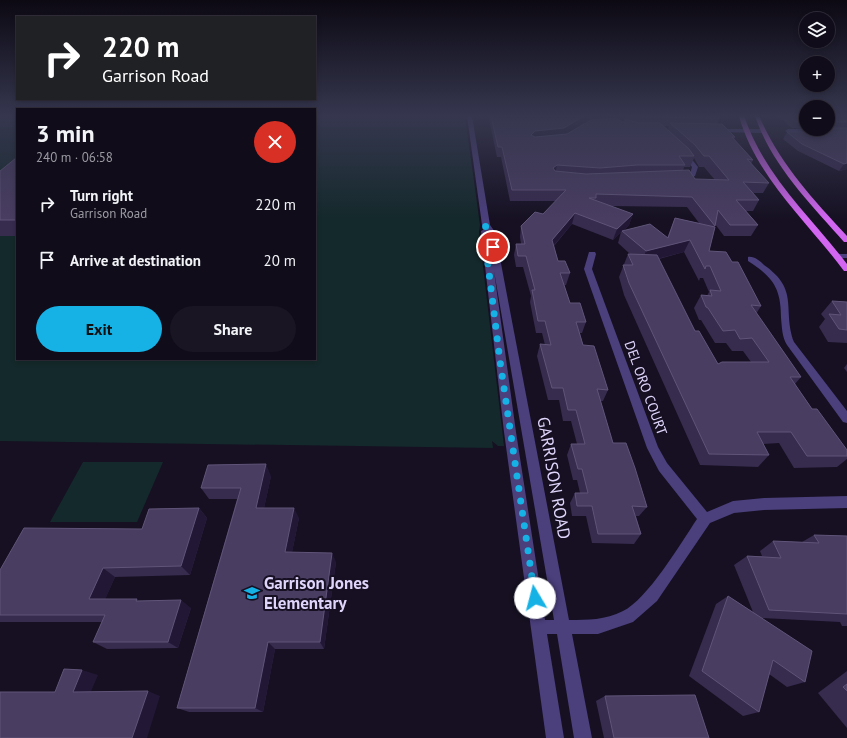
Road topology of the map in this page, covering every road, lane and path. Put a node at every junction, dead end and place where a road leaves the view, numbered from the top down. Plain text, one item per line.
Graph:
1 (474, 150) edge
2 (681, 150) edge
3 (755, 150) edge
4 (772, 150) edge
5 (672, 180) edge
6 (486, 225) junction
7 (847, 240) edge
8 (592, 254) dead end
9 (838, 256) junction
10 (847, 256) edge
11 (751, 259) dead end
12 (847, 269) edge
13 (847, 419) edge
14 (847, 502) edge
15 (705, 519) junction
16 (539, 627) junction
17 (563, 628) junction
18 (556, 738) edge
19 (583, 738) edge

1 - 6 street, GARRISON ROAD
2 - 5 street
3 - 9 main road
4 - 7 main road
6 - 16 street, GARRISON ROAD
6 - 17 street, GARRISON ROAD
8 - 15 street, DEL ORO COURT
9 - 10 street
9 - 12 main road
11 - 13 street
14 - 15 street
15 - 17 street
16 - 17 street
16 - 18 street, GARRISON ROAD
17 - 19 street, GARRISON ROAD

